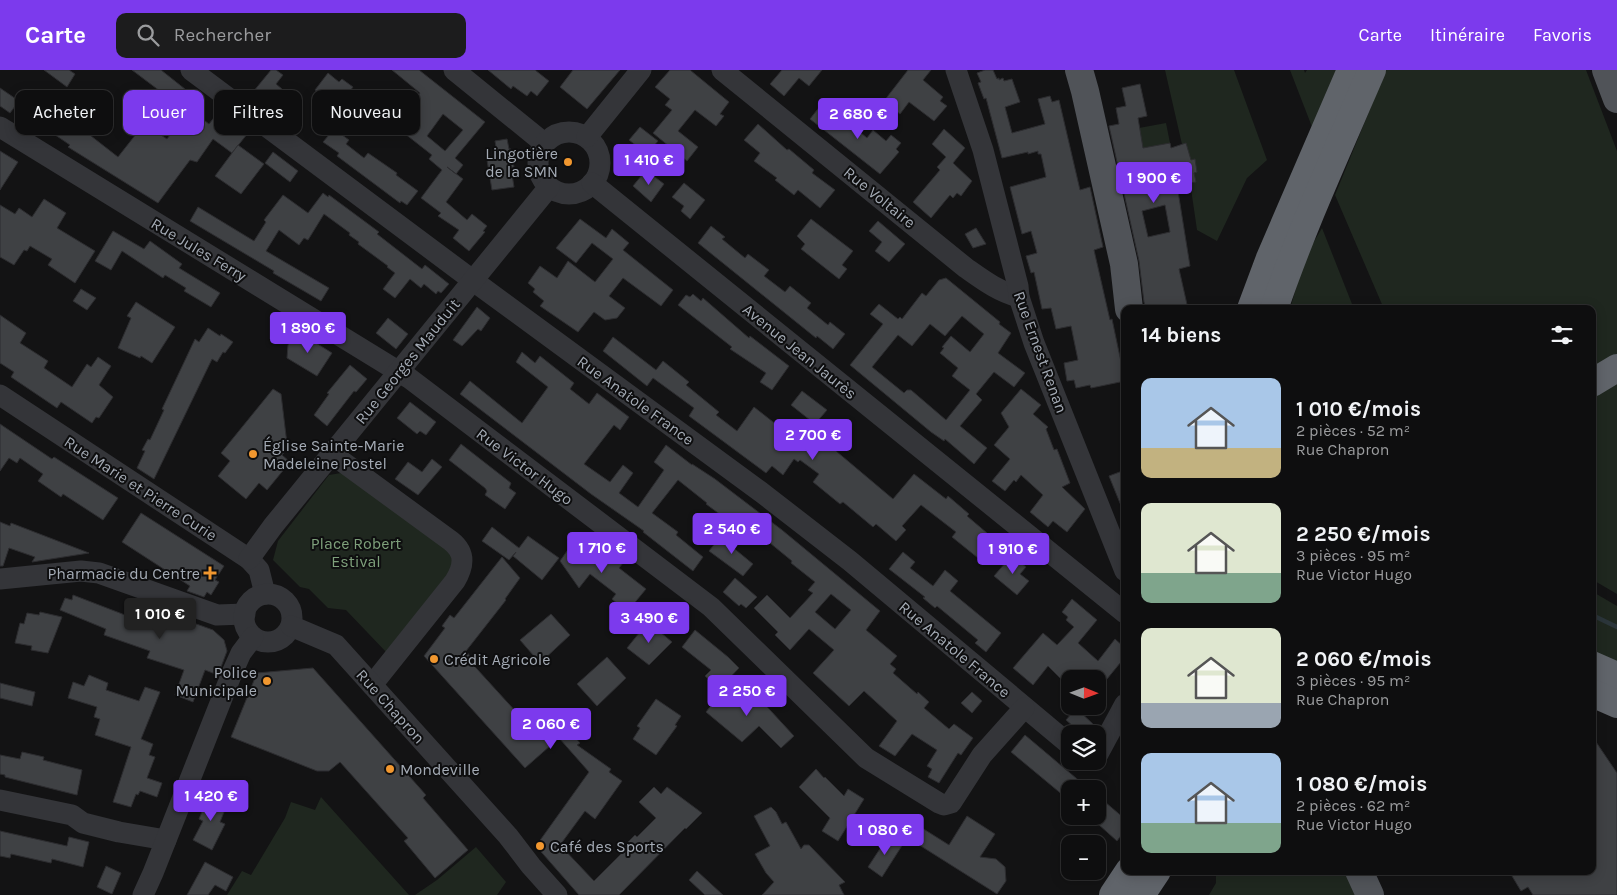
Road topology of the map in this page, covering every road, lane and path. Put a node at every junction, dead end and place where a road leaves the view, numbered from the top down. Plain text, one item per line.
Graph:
1 (191, 70) edge
2 (454, 70) edge
3 (641, 70) edge
4 (722, 70) edge
5 (956, 70) edge
6 (1079, 70) edge
7 (1350, 70) edge
8 (1372, 70) edge
9 (1606, 70) edge
10 (1617, 99) edge
11 (0, 128) edge
12 (587, 137) junction
13 (544, 143) junction
14 (592, 183) junction
15 (549, 187) junction
16 (473, 280) junction
17 (1019, 297) junction
18 (1129, 305) edge
19 (1252, 305) edge
20 (1275, 305) edge
21 (1617, 368) edge
22 (398, 371) junction
23 (1596, 381) edge
24 (1617, 387) edge
25 (0, 395) edge
26 (1596, 400) edge
27 (332, 454) junction
28 (250, 559) junction
29 (1121, 561) edge
30 (0, 578) edge
31 (265, 594) junction
32 (1121, 603) edge
33 (245, 614) junction
34 (291, 626) junction
35 (254, 637) junction
36 (1596, 667) edge
37 (1617, 676) edge
38 (372, 685) junction
39 (1596, 695) edge
40 (1617, 704) edge
41 (1024, 708) junction
42 (1121, 711) edge
43 (1061, 738) edge
44 (1106, 739) edge
45 (0, 800) edge
46 (166, 840) junction
47 (1126, 875) edge
48 (1155, 875) edge
49 (1362, 875) edge
50 (143, 895) edge
51 (557, 895) edge
52 (1113, 895) edge
53 (1141, 895) edge
54 (1370, 895) edge

1 - 16 street, Rue Anatole France
2 - 13 street
3 - 12 street
4 - 17 street, Rue Voltaire
5 - 17 street, Rue Ernest Renan
6 - 18 main road
7 - 19 highway
8 - 20 highway
9 - 10 main road
11 - 22 street, Rue Jules Ferry
12 - 13 street
12 - 14 street
13 - 15 street
14 - 15 street
14 - 32 street, Avenue Jean Jaurès
15 - 16 street, Rue Georges Mauduit
16 - 22 street, Rue Georges Mauduit
16 - 41 street, Rue Anatole France
17 - 29 street, Rue Ernest Renan
21 - 23 highway
22 - 27 street, Rue Georges Mauduit
22 - 41 street, Rue Victor Hugo
24 - 26 highway
25 - 28 street, Rue Marie et Pierre Curie
27 - 28 street, Rue Georges Mauduit
27 - 38 street
28 - 31 street, Rue Marie et Pierre Curie
30 - 33 street
31 - 33 street
31 - 34 street
33 - 35 street
34 - 35 street
34 - 38 street, Rue Chapron
35 - 46 street
36 - 37 highway
38 - 51 street, Rue Chapron
39 - 40 highway
41 - 43 street, Rue Anatole France
42 - 44 street
45 - 46 street
46 - 50 street
47 - 52 highway
48 - 53 highway
49 - 54 main road

